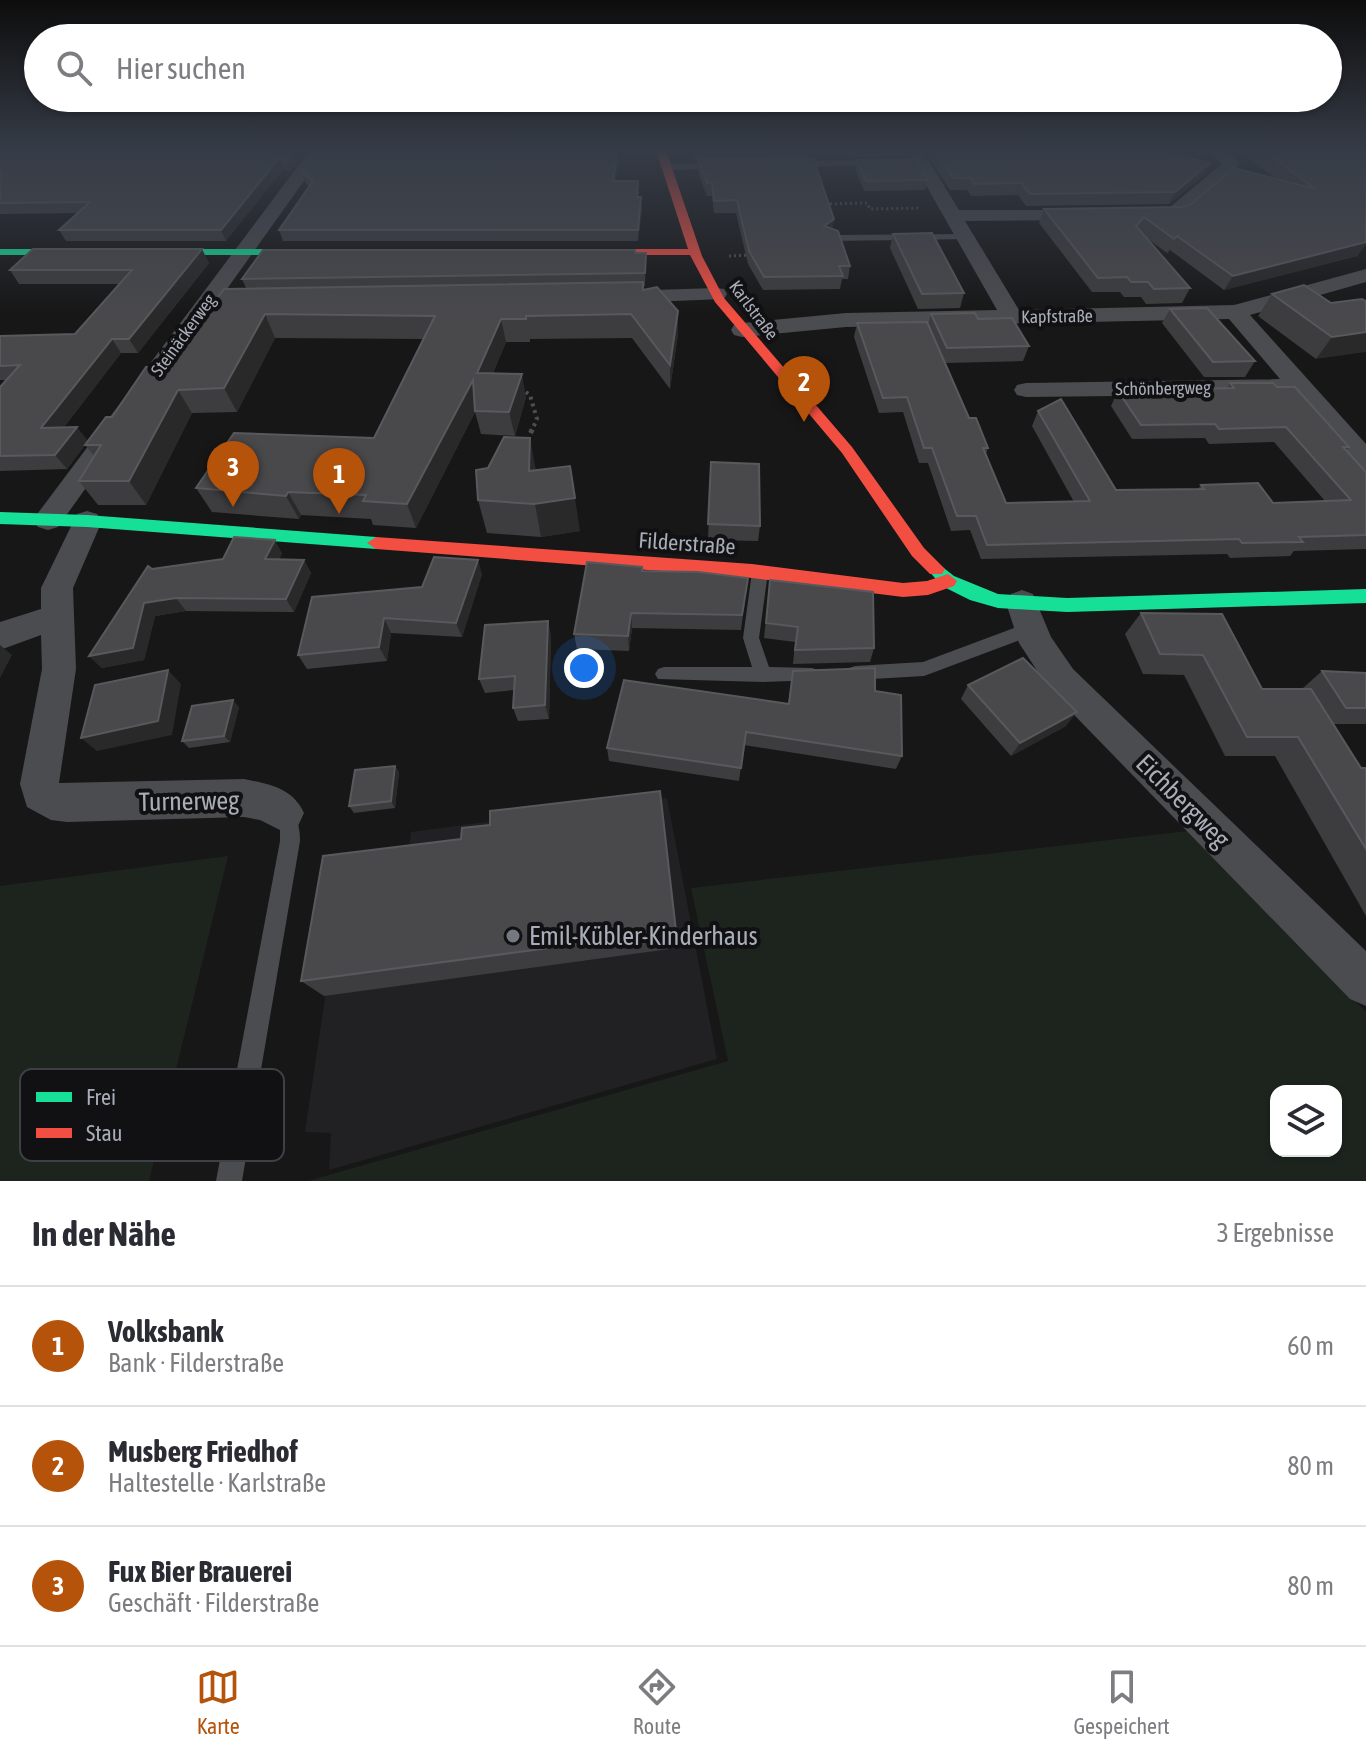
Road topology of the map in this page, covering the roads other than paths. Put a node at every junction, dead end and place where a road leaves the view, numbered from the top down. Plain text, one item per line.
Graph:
1 (278, 205) edge
2 (679, 205) edge
3 (947, 205) edge
4 (1183, 205) edge
5 (952, 212) junction
6 (1096, 213) edge
7 (1128, 213) edge
8 (966, 237) junction
9 (830, 238) edge
10 (0, 252) edge
11 (244, 252) junction
12 (337, 252) edge
13 (555, 252) edge
14 (695, 254) junction
15 (1366, 275) edge
16 (716, 294) junction
17 (597, 297) edge
18 (284, 302) edge
19 (206, 303) junction
20 (1235, 312) junction
21 (1012, 317) junction
22 (742, 330) junction
23 (1300, 386) junction
24 (1026, 390) dead end
25 (1366, 461) edge
26 (0, 518) edge
27 (48, 520) junction
28 (87, 521) junction
29 (760, 572) junction
30 (948, 581) junction
31 (1366, 596) edge
32 (1026, 616) junction
33 (57, 617) junction
34 (0, 636) edge
35 (664, 674) dead end
36 (763, 675) junction
37 (284, 813) joint
38 (1366, 983) edge
39 (249, 1069) edge
40 (233, 1161) edge
41 (229, 1181) edge

1 - 11 street, Steinäckerweg
2 - 14 street, Karlstraße
3 - 5 street
4 - 7 street
5 - 6 street
5 - 8 street
8 - 9 lane
8 - 21 street
10 - 11 street
11 - 12 street
11 - 19 street, Steinäckerweg
13 - 14 street
14 - 16 street, Karlstraße
15 - 20 street, Kapfstraße
16 - 17 street
16 - 22 street, Karlstraße
18 - 19 street
19 - 27 street, Steinäckerweg
20 - 21 street, Kapfstraße
20 - 23 street
21 - 22 street, Kapfstraße
22 - 30 street, Karlstraße
23 - 24 street, Schönbergweg
23 - 25 street
26 - 27 street, Filderstraße
27 - 28 street, Filderstraße
28 - 29 street, Filderstraße
28 - 33 street, Turnerweg
29 - 30 street, Filderstraße
29 - 36 lane
30 - 32 street
31 - 32 street
32 - 36 lane
32 - 38 street, Eichbergweg
33 - 34 street
33 - 37 street, Turnerweg
35 - 36 lane
37 - 39 lane, Turnerweg
40 - 41 lane, Turnerweg

